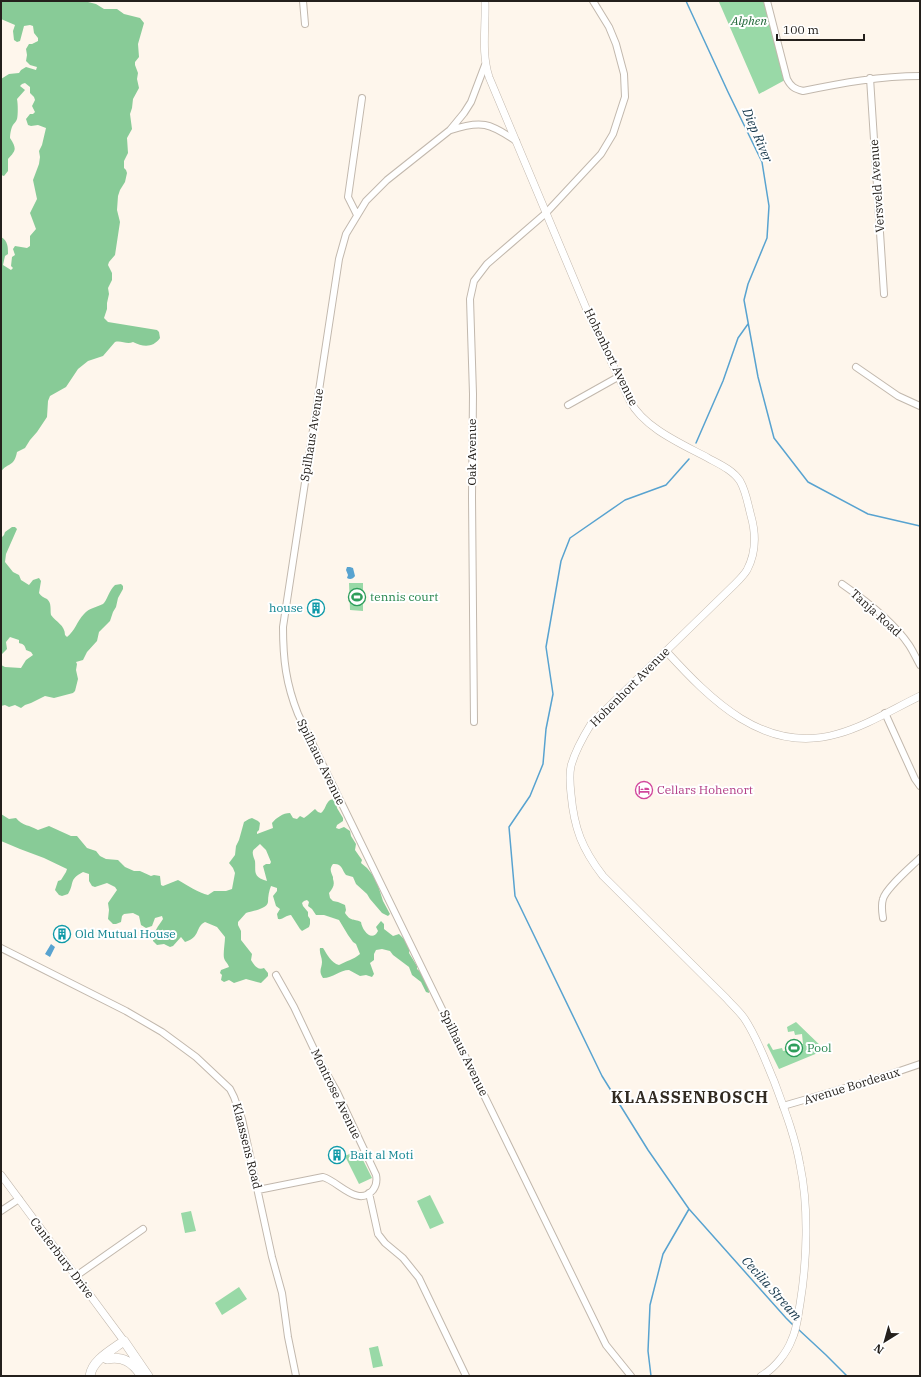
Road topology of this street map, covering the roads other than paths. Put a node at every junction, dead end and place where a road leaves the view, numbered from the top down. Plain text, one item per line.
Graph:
1 (303, 1) edge
2 (485, 1) edge
3 (593, 1) edge
4 (767, 1) edge
5 (305, 24) dead end
6 (485, 65) junction
7 (920, 76) edge
8 (870, 78) junction
9 (362, 98) dead end
10 (450, 130) junction
11 (516, 141) junction
12 (546, 213) junction
13 (357, 215) junction
14 (884, 294) dead end
15 (856, 366) dead end
16 (618, 377) junction
17 (568, 405) dead end
18 (920, 406) edge
19 (842, 584) dead end
20 (666, 651) junction
21 (920, 665) edge
22 (920, 696) edge
23 (885, 713) junction
24 (474, 722) dead end
25 (920, 786) edge
26 (920, 858) edge
27 (883, 918) dead end
28 (1, 948) edge
29 (276, 975) dead end
30 (920, 1064) edge
31 (783, 1106) junction
32 (2, 1175) edge
33 (258, 1190) junction
34 (369, 1193) junction
35 (19, 1199) junction
36 (1, 1212) edge
37 (143, 1229) dead end
38 (76, 1276) junction
39 (126, 1343) junction
40 (107, 1359) junction
41 (90, 1376) edge
42 (96, 1376) edge
43 (141, 1376) edge
44 (148, 1376) edge
45 (296, 1376) edge
46 (466, 1376) edge
47 (631, 1376) edge
48 (761, 1376) edge

1 - 5 street
2 - 6 street, Hohenhort Avenue
3 - 12 street, Oak Avenue
4 - 8 street
6 - 10 street, Spilhaus Avenue
6 - 11 street, Hohenhort Avenue
7 - 8 street
8 - 14 street, Versveld Avenue
9 - 13 street
10 - 11 street, Spilhaus Avenue
10 - 13 street, Spilhaus Avenue
11 - 12 street, Hohenhort Avenue
12 - 16 street, Hohenhort Avenue
12 - 24 street, Oak Avenue
13 - 47 street, Spilhaus Avenue
15 - 18 street
16 - 17 street
16 - 20 street, Hohenhort Avenue
19 - 21 street, Tanja Road
20 - 23 street
20 - 31 street, Hohenhort Avenue
22 - 23 street
23 - 25 street
26 - 27 street
28 - 33 street, Klaassens Road
29 - 34 street, Montrose Avenue
30 - 31 street, Avenue Bordeaux
31 - 48 street, Hohenhort Avenue
32 - 35 street, Canterbury Drive
33 - 34 street
33 - 45 street, Klaassens Road
34 - 46 street
35 - 36 street
35 - 38 street, Canterbury Drive
37 - 38 street
38 - 39 street, Canterbury Drive
39 - 40 main road
39 - 41 main road
39 - 44 main road
40 - 42 main road
40 - 43 main road

